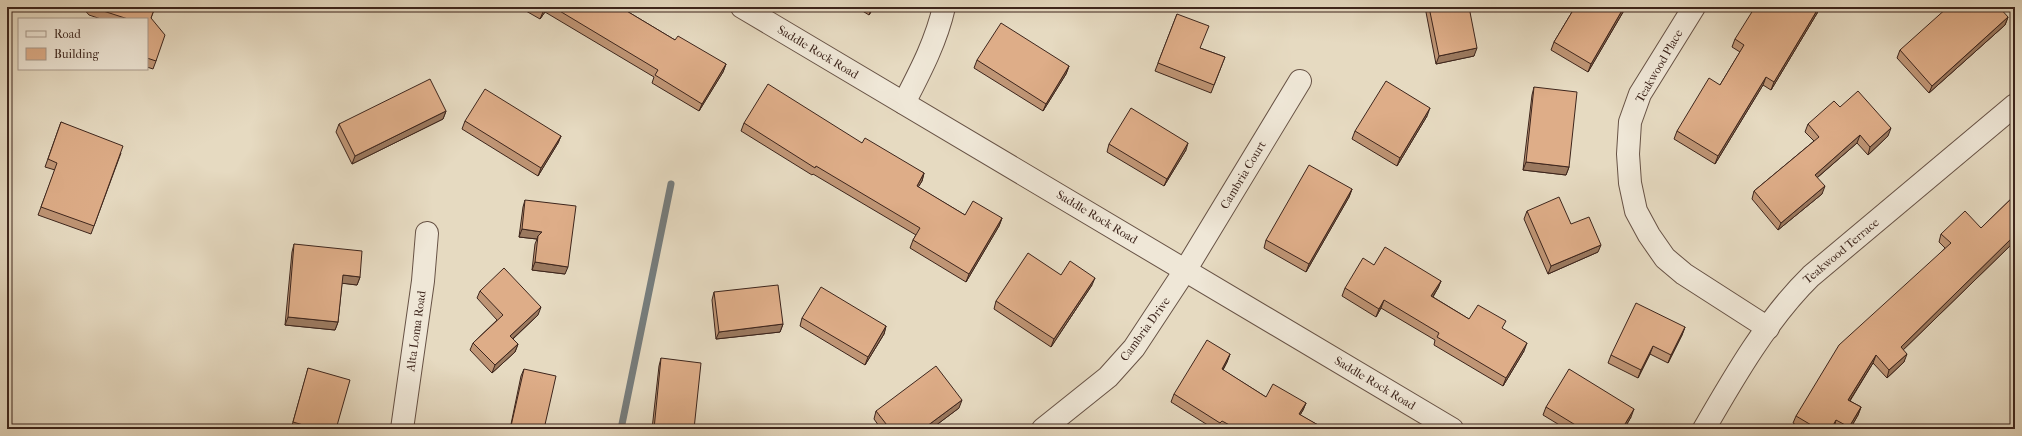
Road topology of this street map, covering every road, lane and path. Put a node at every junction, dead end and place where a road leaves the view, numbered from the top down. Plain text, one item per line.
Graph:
1 (742, 7) edge
2 (944, 7) edge
3 (1694, 7) edge
4 (1300, 81) dead end
5 (904, 103) junction
6 (2015, 105) edge
7 (427, 232) dead end
8 (1186, 270) junction
9 (1768, 328) junction
10 (402, 429) edge
11 (1043, 429) edge
12 (1452, 429) edge
13 (1704, 429) edge

1 - 5 street, Saddle Rock Road
2 - 5 street
3 - 9 street, Teakwood Place
4 - 8 street, Cambria Court
5 - 8 street, Saddle Rock Road
6 - 9 street, Teakwood Terrace
7 - 10 street, Alta Loma Road
8 - 11 street, Cambria Drive
8 - 12 street, Saddle Rock Road
9 - 13 street, Teakwood Terrace

